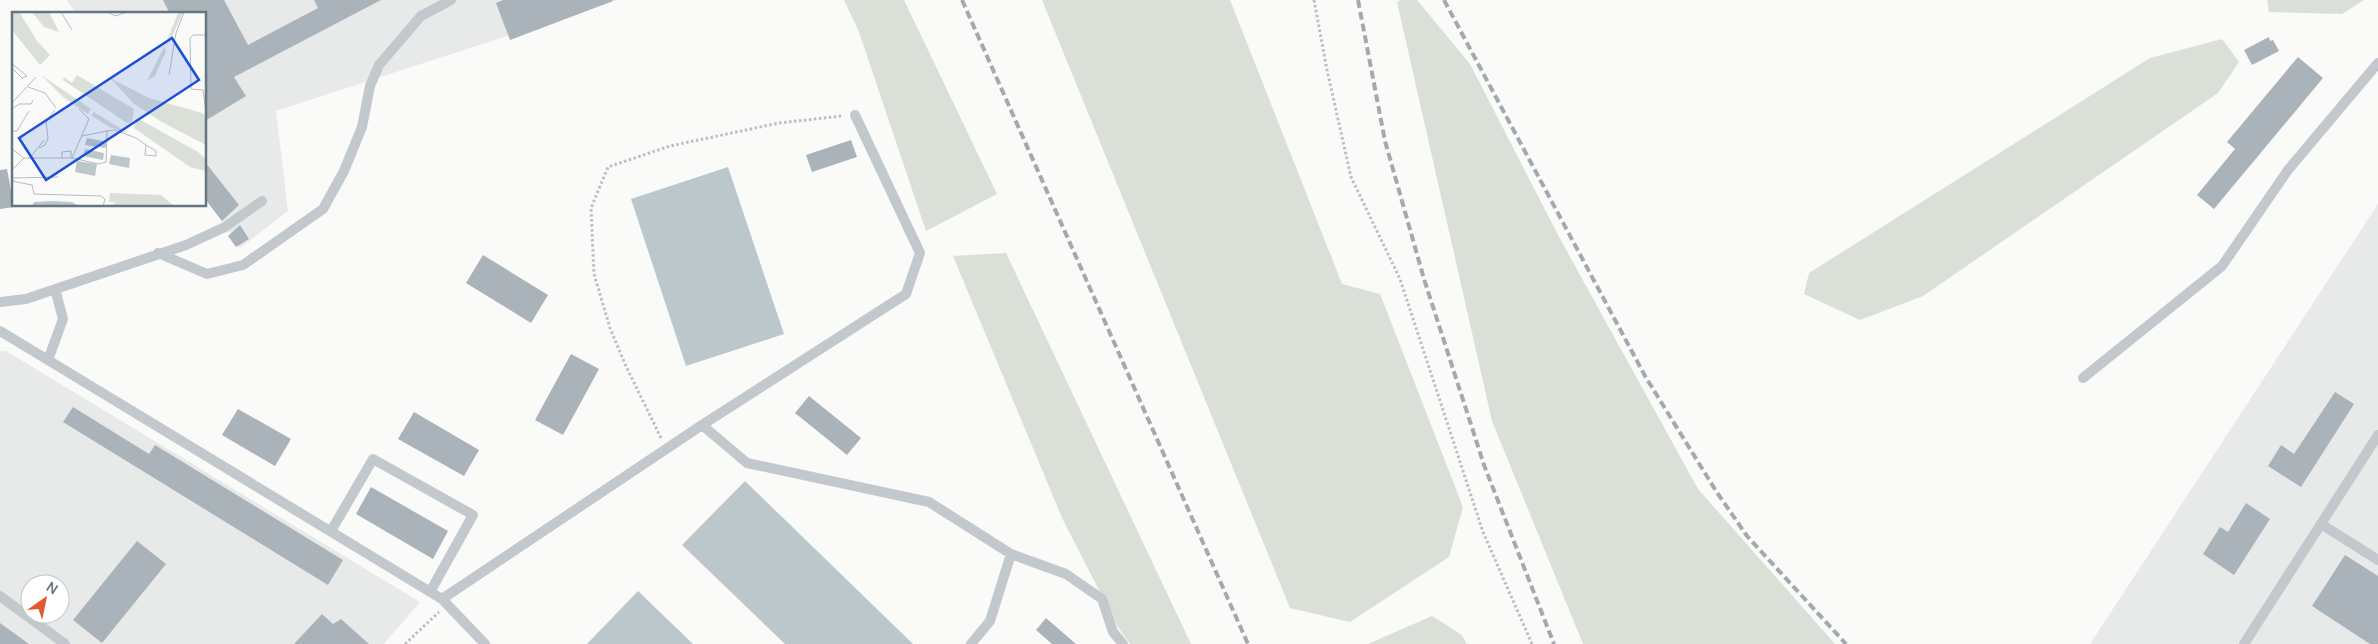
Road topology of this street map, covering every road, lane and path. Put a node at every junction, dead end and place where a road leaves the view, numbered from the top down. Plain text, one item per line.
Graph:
1 (451, 0) edge
2 (1314, 0) edge
3 (2378, 63) edge
4 (856, 115) joint
5 (262, 201) dead end
6 (158, 253) junction
7 (54, 289) junction
8 (0, 302) edge
9 (0, 331) edge
10 (48, 360) junction
11 (2083, 378) dead end
12 (702, 425) junction
13 (2378, 435) edge
14 (666, 449) junction
15 (2321, 524) junction
16 (331, 531) junction
17 (1011, 554) junction
18 (2378, 560) edge
19 (430, 592) junction
20 (0, 596) edge
21 (444, 602) junction
22 (65, 644) edge
23 (405, 644) edge
24 (485, 644) edge
25 (971, 644) edge
26 (1124, 644) edge
27 (1532, 644) edge
28 (2244, 644) edge

1 - 6 lane
2 - 27 path
3 - 11 lane
4 - 12 lane
4 - 14 path
5 - 6 lane
6 - 7 lane
7 - 8 lane
7 - 10 lane
9 - 10 lane
10 - 16 lane
12 - 14 lane
12 - 17 lane
13 - 15 lane
14 - 21 lane
15 - 18 lane
15 - 28 lane
16 - 19 lane
16 - 19 lane
17 - 25 lane
17 - 26 lane
19 - 21 lane
20 - 22 lane
21 - 23 path
21 - 24 lane

